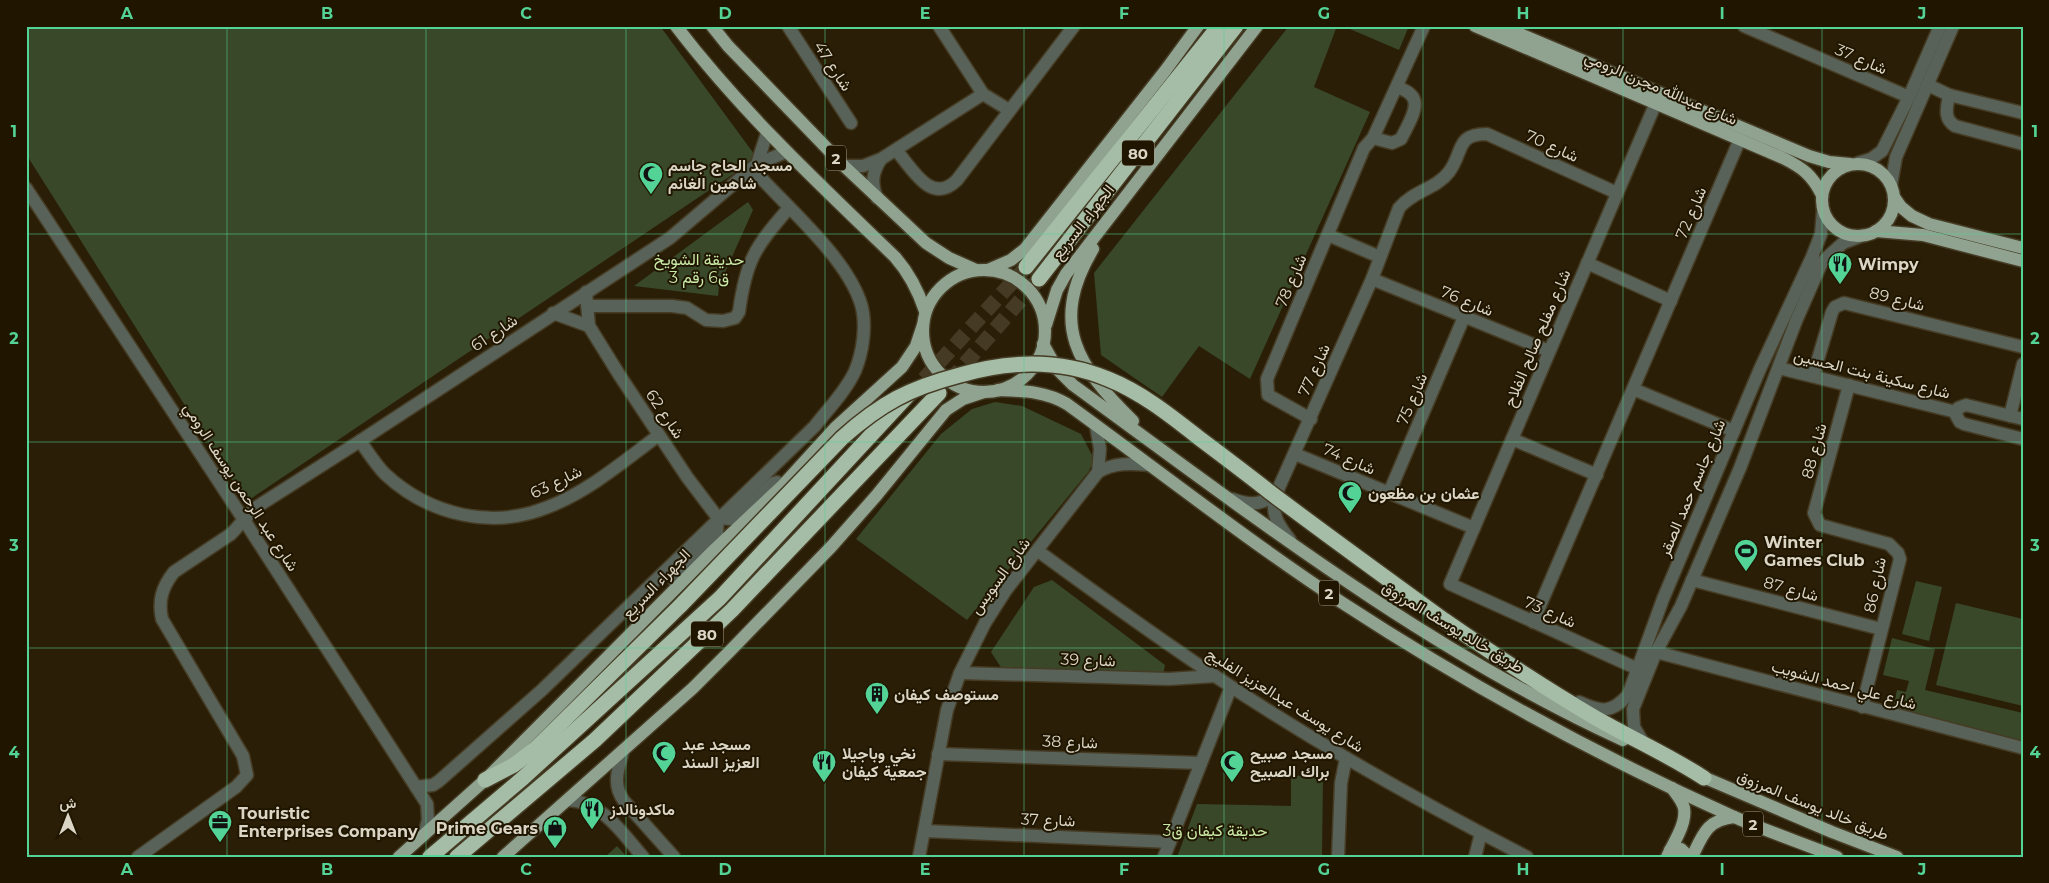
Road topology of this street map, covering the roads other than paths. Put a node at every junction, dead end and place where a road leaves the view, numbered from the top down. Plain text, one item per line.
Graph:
1 (676, 26) edge
2 (712, 26) edge
3 (788, 26) edge
4 (939, 26) edge
5 (1074, 26) edge
6 (1198, 26) edge
7 (1219, 26) edge
8 (1236, 26) edge
9 (1257, 26) edge
10 (1424, 26) edge
11 (1475, 26) edge
12 (1501, 26) edge
13 (1744, 26) edge
14 (1940, 26) edge
15 (1953, 26) edge
16 (1928, 85) junction
17 (1397, 87) junction
18 (983, 94) junction
19 (1949, 95) junction
20 (1909, 97) junction
21 (1655, 104) junction
22 (1009, 110) junction
23 (2023, 114) edge
24 (851, 123) dead end
25 (767, 133) junction
26 (1473, 135) joint
27 (1373, 138) junction
28 (1740, 139) junction
29 (2023, 144) edge
30 (896, 150) junction
31 (786, 152) junction
32 (881, 159) junction
33 (1854, 164) junction
34 (754, 166) junction
35 (844, 166) junction
36 (26, 188) edge
37 (1893, 191) junction
38 (1617, 193) junction
39 (1822, 195) junction
40 (877, 198) junction
41 (1120, 203) junction
42 (789, 208) junction
43 (1824, 210) junction
44 (1876, 231) junction
45 (1328, 235) junction
46 (1864, 235) junction
47 (2023, 248) edge
48 (1380, 257) junction
49 (2023, 261) edge
50 (1587, 263) junction
51 (1026, 267) tunnel mouth
52 (982, 270) junction
53 (1039, 279) tunnel mouth
54 (1372, 279) junction
55 (586, 292) junction
56 (1671, 301) junction
57 (587, 306) junction
58 (925, 312) junction
59 (553, 313) junction
60 (1464, 318) junction
61 (922, 325) junction
62 (589, 326) junction
63 (1045, 330) junction
64 (1044, 344) junction
65 (2023, 347) edge
66 (1549, 351) junction
67 (2023, 364) edge
68 (1779, 368) junction
69 (1813, 376) junction
70 (924, 379) tunnel mouth
71 (1849, 385) junction
72 (1633, 389) junction
73 (998, 390) junction
74 (984, 392) junction
75 (939, 394) tunnel mouth
76 (1745, 404) junction
77 (1762, 411) junction
78 (1956, 412) junction
79 (2010, 416) junction
80 (1311, 419) junction
81 (2023, 419) edge
82 (1096, 426) junction
83 (1734, 431) junction
84 (660, 435) junction
85 (1512, 438) junction
86 (2023, 439) edge
87 (360, 441) junction
88 (1162, 449) junction
89 (1296, 454) junction
90 (1148, 464) junction
91 (1098, 472) junction
92 (1596, 475) junction
93 (783, 485) junction
94 (1389, 493) junction
95 (1276, 494) junction
96 (1228, 498) junction
97 (718, 518) junction
98 (244, 520) junction
99 (1820, 525) joint
100 (1474, 528) junction
101 (1292, 542) junction
102 (1038, 551) junction
103 (1692, 580) junction
104 (1450, 584) joint
105 (677, 588) junction
106 (1662, 599) junction
107 (1340, 601) junction
108 (1681, 606) junction
109 (1533, 622) junction
110 (1882, 629) junction
111 (1449, 646) junction
112 (1656, 652) junction
113 (1638, 669) junction
114 (960, 673) junction
115 (1215, 676) junction
116 (1231, 687) junction
117 (1546, 688) junction
118 (1862, 706) junction
119 (1644, 744) junction
120 (2023, 748) edge
121 (623, 751) junction
122 (938, 754) junction
123 (1346, 758) junction
124 (1201, 763) junction
125 (1704, 778) junction
126 (485, 780) junction
127 (416, 787) junction
128 (1672, 788) junction
129 (568, 800) junction
130 (624, 801) junction
131 (427, 804) junction
132 (458, 806) junction
133 (608, 817) junction
134 (1734, 817) junction
135 (924, 831) junction
136 (1481, 833) junction
137 (424, 835) junction
138 (1170, 842) junction
139 (1669, 853) edge
140 (138, 857) edge
141 (399, 857) edge
142 (430, 857) edge
143 (457, 857) edge
144 (503, 857) edge
145 (643, 857) edge
146 (674, 857) edge
147 (919, 857) edge
148 (1164, 857) edge
149 (1338, 857) edge
150 (1475, 857) edge
151 (1527, 857) edge
152 (1691, 857) edge
153 (1837, 857) edge
154 (1897, 857) edge

1 - 25 main road, 2
2 - 35 main road, 2
3 - 24 street, شارع 47
4 - 18 street
5 - 22 street
6 - 52 main road, الجهراء السريع
7 - 51 highway, الجهراء السريع / 80
8 - 53 highway, الجهراء السريع / 80
9 - 41 main road, الجهراء السريع
10 - 17 street, شارع 78
11 - 21 main road, شارع عبدالله مجرن الرومي
12 - 33 main road, شارع عبدالله مجرن الرومي
13 - 20 street, شارع 37
14 - 20 street
15 - 16 street
16 - 19 street
16 - 37 street
17 - 27 street, شارع 78
17 - 27 street
18 - 22 street
18 - 30 street
19 - 23 street
19 - 29 street
20 - 33 street
21 - 28 main road, شارع عبدالله مجرن الرومي
21 - 38 street, شارع مفلح صالح الفلاح
22 - 30 street
25 - 31 main road, 2
25 - 34 street
26 - 38 street, شارع 70
26 - 48 street, شارع 77
27 - 45 street, شارع 78
28 - 39 main road, شارع عبدالله مجرن الرومي
28 - 56 street, شارع 72
30 - 32 street
31 - 34 street, شارع 61
31 - 58 main road, 2
32 - 35 street
32 - 40 street
33 - 37 main road
33 - 39 main road
34 - 42 street
34 - 55 street, شارع 61
35 - 40 main road, 2
36 - 98 street, شارع عبد الرحمن يوسف الرومي
37 - 44 main road
37 - 47 main road
38 - 50 street, شارع مفلح صالح الفلاح
39 - 43 main road
40 - 52 main road, 2
41 - 63 main road, الجهراء السريع
41 - 88 main road
42 - 57 street
42 - 97 street, الجهراء السريع
43 - 46 main road
43 - 76 street, شارع جاسم حمد الصقر
44 - 46 main road
44 - 49 main road
45 - 48 street
45 - 80 street, شارع 78
46 - 68 street
48 - 54 street, شارع 77
50 - 56 street
50 - 66 street, شارع مفلح صالح الفلاح
52 - 58 main road
52 - 63 main road
54 - 60 street, شارع 76
54 - 80 street, شارع 77
55 - 57 street, شارع 62
55 - 59 street, شارع 61
56 - 72 street, شارع 72
57 - 62 street, شارع 62
58 - 61 main road
59 - 62 street
59 - 87 street, شارع 61
60 - 66 street, شارع 76
60 - 94 street, شارع 75
61 - 74 main road
61 - 93 main road, الجهراء السريع
62 - 84 street, شارع 62
63 - 64 main road
64 - 73 main road
64 - 88 main road, طريق خالد يوسف المرزوق / 2
65 - 69 street, شارع 89
66 - 85 street, شارع مفلح صالح الفلاح
67 - 79 street
68 - 69 street, شارع سكينة بنت الحسين
68 - 77 street
69 - 71 street, شارع سكينة بنت الحسين
70 - 142 highway, 80
71 - 78 street, شارع سكينة بنت الحسين
71 - 99 street, شارع 88
72 - 83 street
72 - 92 street, شارع 72
73 - 74 main road
73 - 82 main road, 2
74 - 121 main road
75 - 143 highway, 80
76 - 77 street
76 - 83 street, شارع جاسم حمد الصقر
77 - 103 street
78 - 79 street, شارع سكينة بنت الحسين
78 - 86 street, شارع سكينة بنت الحسين
79 - 81 street, شارع سكينة بنت الحسين
80 - 89 street, شارع 77
82 - 90 main road, 2
82 - 91 street
83 - 106 street, شارع جاسم حمد الصقر
84 - 87 street, شارع 63
84 - 97 street, شارع 62
85 - 92 street
85 - 100 street, شارع مفلح صالح الفلاح
87 - 98 street, شارع 61
88 - 96 main road, طريق خالد يوسف المرزوق / 2
89 - 94 street, شارع 74
89 - 95 street, شارع 77
90 - 91 street
90 - 107 main road, 2
91 - 102 street, شارع السويس
92 - 109 street, شارع 72
93 - 97 street
93 - 105 main road, الجهراء السريع
94 - 100 street, شارع 74
95 - 96 street
95 - 101 street, شارع 77
96 - 101 main road, طريق خالد يوسف المرزوق / 2
97 - 105 street
97 - 127 street, الجهراء السريع
98 - 127 street, شارع عبد الرحمن يوسف الرومي
98 - 140 street, شارع 61
99 - 110 street, شارع 86
100 - 104 street, شارع مفلح صالح الفلاح
101 - 111 main road, طريق خالد يوسف المرزوق / 2
102 - 114 street, شارع السويس
102 - 115 street, شارع يوسف عبدالعزيز الفليج
103 - 108 street
103 - 110 street, شارع 87
104 - 109 street, شارع 73
105 - 126 main road, الجهراء السريع
106 - 108 street
106 - 113 street, شارع جاسم حمد الصقر
107 - 111 main road
107 - 128 main road, 2
108 - 112 street
109 - 113 street, شارع 73
110 - 118 street, شارع 86
111 - 125 main road, طريق خالد يوسف المرزوق / 2
112 - 118 street, شارع علي احمد الشويب
112 - 119 street
113 - 117 street, شارع جاسم حمد الصقر
114 - 115 street, 39 شارع
114 - 122 street, شارع السويس
115 - 116 street, شارع يوسف عبدالعزيز الفليج
116 - 123 street, شارع يوسف عبدالعزيز الفليج
116 - 124 street
117 - 119 highway
117 - 126 highway, bridge
118 - 120 street, شارع علي احمد الشويب
119 - 125 highway
121 - 129 main road
121 - 130 street
122 - 124 street, شارع 38
122 - 135 street, شارع السويس
123 - 136 street, شارع يوسف عبدالعزيز الفليج
123 - 149 street
124 - 138 street
125 - 154 main road, طريق خالد يوسف المرزوق / 2
126 - 132 main road, الجهراء السريع
127 - 131 street, شارع عبد الرحمن يوسف الرومي
128 - 134 main road, 2
128 - 139 main road
129 - 133 street
129 - 144 main road
130 - 133 street
130 - 146 street
131 - 132 street
131 - 137 street
132 - 137 main road, الجهراء السريع
133 - 145 street
134 - 152 main road
134 - 153 main road, 2
135 - 138 street, شارع 37
135 - 147 street, شارع السويس
136 - 150 street
136 - 151 street, شارع يوسف عبدالعزيز الفليج
137 - 141 main road, الجهراء السريع
138 - 148 street
139 - 152 main road

